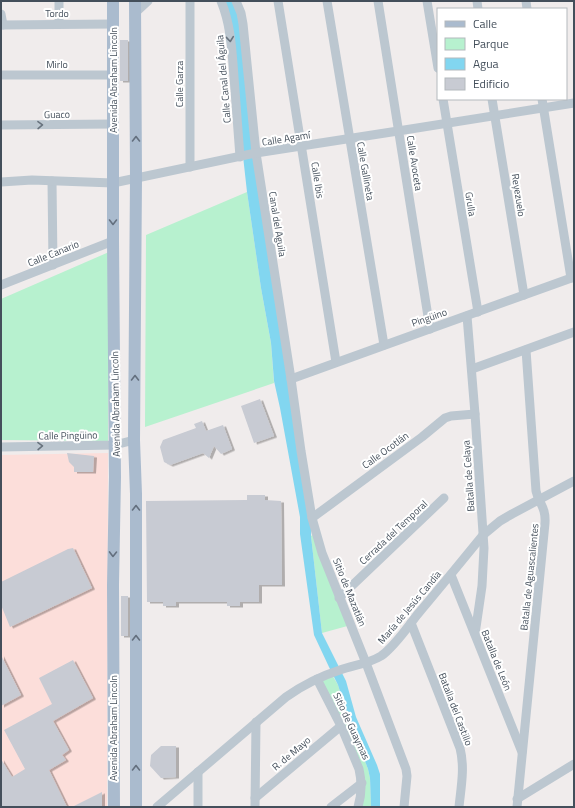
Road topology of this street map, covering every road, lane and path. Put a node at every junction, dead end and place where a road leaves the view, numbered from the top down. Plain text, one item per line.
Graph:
1 (59, 1) edge
2 (113, 1) edge
3 (148, 1) edge
4 (190, 1) edge
5 (221, 1) edge
6 (236, 1) edge
7 (278, 1) edge
8 (327, 1) edge
9 (378, 1) edge
10 (427, 1) edge
11 (135, 7) edge
12 (1, 14) edge
13 (59, 24) junction
14 (113, 24) junction
15 (2, 25) edge
16 (437, 62) edge
17 (1, 74) edge
18 (112, 75) junction
19 (443, 100) edge
20 (492, 100) edge
21 (542, 100) edge
22 (574, 103) edge
23 (543, 108) junction
24 (495, 116) junction
25 (447, 123) junction
26 (113, 124) junction
27 (1, 125) edge
28 (398, 131) junction
29 (349, 139) junction
30 (301, 146) junction
31 (248, 155) junction
32 (190, 167) junction
33 (136, 178) junction
34 (52, 181) junction
35 (1, 182) edge
36 (113, 182) junction
37 (113, 241) junction
38 (53, 265) junction
39 (573, 277) edge
40 (1, 285) edge
41 (524, 295) junction
42 (478, 312) junction
43 (467, 316) junction
44 (430, 328) junction
45 (574, 332) edge
46 (384, 345) junction
47 (526, 350) junction
48 (336, 362) junction
49 (472, 370) junction
50 (291, 379) junction
51 (475, 414) junction
52 (134, 440) junction
53 (115, 445) junction
54 (1, 447) edge
55 (301, 451) joint
56 (574, 481) edge
57 (444, 498) dead end
58 (539, 500) junction
59 (312, 518) junction
60 (484, 535) junction
61 (451, 574) junction
62 (339, 598) junction
63 (411, 623) junction
64 (475, 634) junction
65 (366, 663) junction
66 (317, 679) junction
67 (256, 722) junction
68 (341, 726) junction
69 (522, 754) junction
70 (574, 764) edge
71 (198, 772) junction
72 (362, 782) junction
73 (255, 802) edge
74 (517, 803) edge
75 (114, 807) edge
76 (136, 807) edge
77 (157, 807) edge
78 (198, 807) edge
79 (331, 807) edge
80 (358, 807) edge
81 (404, 807) edge
82 (459, 807) edge

1 - 13 street
2 - 14 main road, Avenida Abraham Lincoln
3 - 11 street
4 - 32 street, Calle Garza
5 -> 31 street, Calle Canal del Águila
6 - 31 street, Canal del Aguila
7 - 30 street, Calle Ibis
8 - 29 street, Calle Gallineta
9 - 28 street, Calle Avoceta
10 - 16 street
33 -> 11 main road
12 - 15 street
13 - 14 street, Tordo
13 - 15 street, Tordo
14 - 18 main road, Avenida Abraham Lincoln
17 - 18 street, Mirlo
18 - 26 main road, Avenida Abraham Lincoln
19 - 25 street, Grulla
20 - 24 street, Reyezuelo
21 - 23 street
22 - 23 street, Calle Agamí
23 - 24 street, Calle Agamí
23 - 39 street
24 - 25 street, Calle Agamí
24 - 41 street, Reyezuelo
25 - 28 street, Calle Agamí
25 - 42 street, Grulla
27 -> 26 street, Guaco
26 - 36 main road, Avenida Abraham Lincoln
28 - 29 street, Calle Agamí
28 - 44 street, Calle Avoceta
29 - 30 street, Calle Agamí
29 - 46 street, Calle Gallineta
30 - 31 street, Calle Agamí
30 - 48 street, Calle Ibis
31 - 32 street, Calle Agamí
31 - 50 street, Canal del Aguila
32 - 33 street, Calle Agamí
33 - 36 street, Calle Agamí
52 -> 33 main road
34 - 35 street, Calle Agamí
34 - 36 street, Calle Agamí
34 - 38 street
36 -> 37 main road, Avenida Abraham Lincoln
37 - 38 street, Calle Canario
37 - 53 main road, Avenida Abraham Lincoln
38 - 40 street, Calle Canario
39 - 41 street, Pingüino
41 - 42 street, Pingüino
42 - 43 street, Pingüino
43 - 44 street, Pingüino
43 - 49 street, Batalla de Celaya
44 - 46 street, Pingüino
45 - 47 street
46 - 48 street, Pingüino
47 - 49 street
47 - 58 street, Batalla de Aguascalientes
48 - 50 street, Pingüino
49 - 51 street, Batalla de Celaya
50 - 55 street, Canal del Aguila
51 - 59 street, Calle Ocotlán
51 - 60 street, Batalla de Celaya
52 - 53 street, Calle Pingüino
76 -> 52 main road
54 -> 53 street, Calle Pingüino
53 -> 75 main road, Avenida Abraham Lincoln
55 - 59 street, Sitio de Mazatlán
56 - 58 street, María de Jesús Candía
57 - 62 street, Cerrada del Temporal
58 - 60 street, María de Jesús Candía
58 - 69 street, Batalla de Aguascalientes
59 - 62 street, Sitio de Mazatlán
60 - 61 street, María de Jesús Candía
60 - 64 street, Batalla de Celaya
61 - 63 street, María de Jesús Candía
61 - 64 street, Batalla de León
62 - 65 street, Sitio de Mazatlán
63 - 65 street, María de Jesús Candía
63 - 82 street, Batalla del Castillo
64 - 69 street, Batalla de León
65 - 66 street, María de Jesús Candía
65 - 81 street, Sitio de Mazatlán
66 - 67 street, María de Jesús Candía
66 - 68 street, Sitio de Guaymas
67 - 71 street, María de Jesús Candía
67 - 73 street
68 - 72 street, Sitio de Guaymas
68 - 73 street, R. de Mayo
69 - 74 street, Batalla de Aguascalientes
70 - 74 street
71 - 77 street, María de Jesús Candía
71 - 78 street
72 - 79 street
72 - 80 street, Sitio de Guaymas

